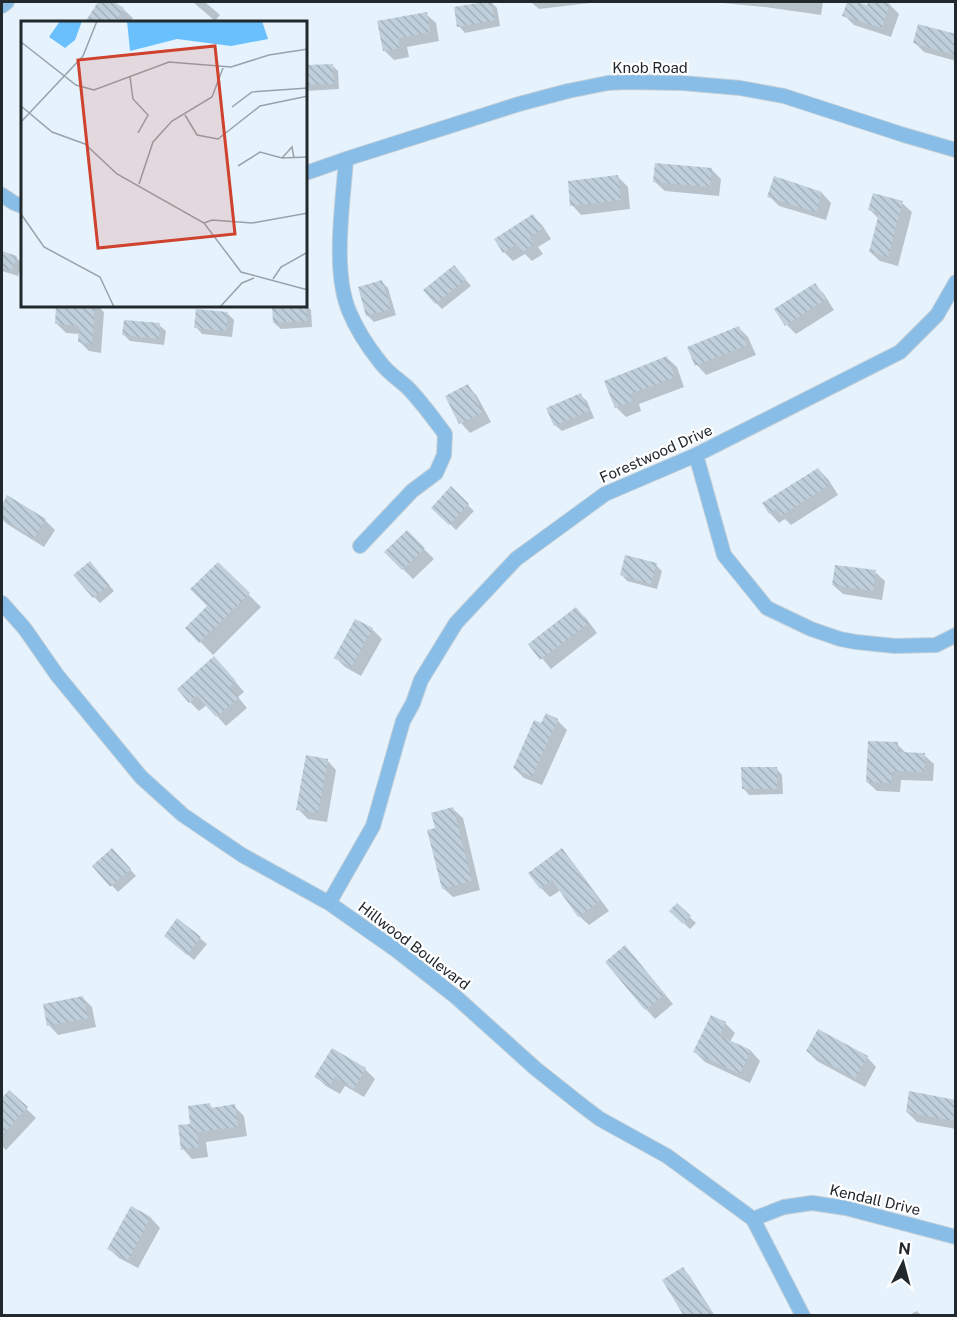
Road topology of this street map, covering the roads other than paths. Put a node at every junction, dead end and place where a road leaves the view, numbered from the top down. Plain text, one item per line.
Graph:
1 (6, 2) edge
2 (2, 6) edge
3 (956, 150) edge
4 (346, 159) junction
5 (308, 172) edge
6 (2, 195) edge
7 (21, 206) edge
8 (956, 282) edge
9 (696, 455) junction
10 (360, 546) dead end
11 (2, 603) edge
12 (956, 634) edge
13 (329, 903) junction
14 (753, 1219) junction
15 (956, 1236) edge
16 (804, 1316) edge

1 - 2 street
3 - 4 street, Knob Road
4 - 5 street, Knob Road
4 - 10 street
6 - 7 street
8 - 9 street, Forestwood Drive
9 - 12 street
9 - 13 street, Forestwood Drive
11 - 13 street, Hillwood Boulevard
13 - 14 street, Hillwood Boulevard
14 - 15 street, Kendall Drive
14 - 16 street, Hillwood Boulevard

